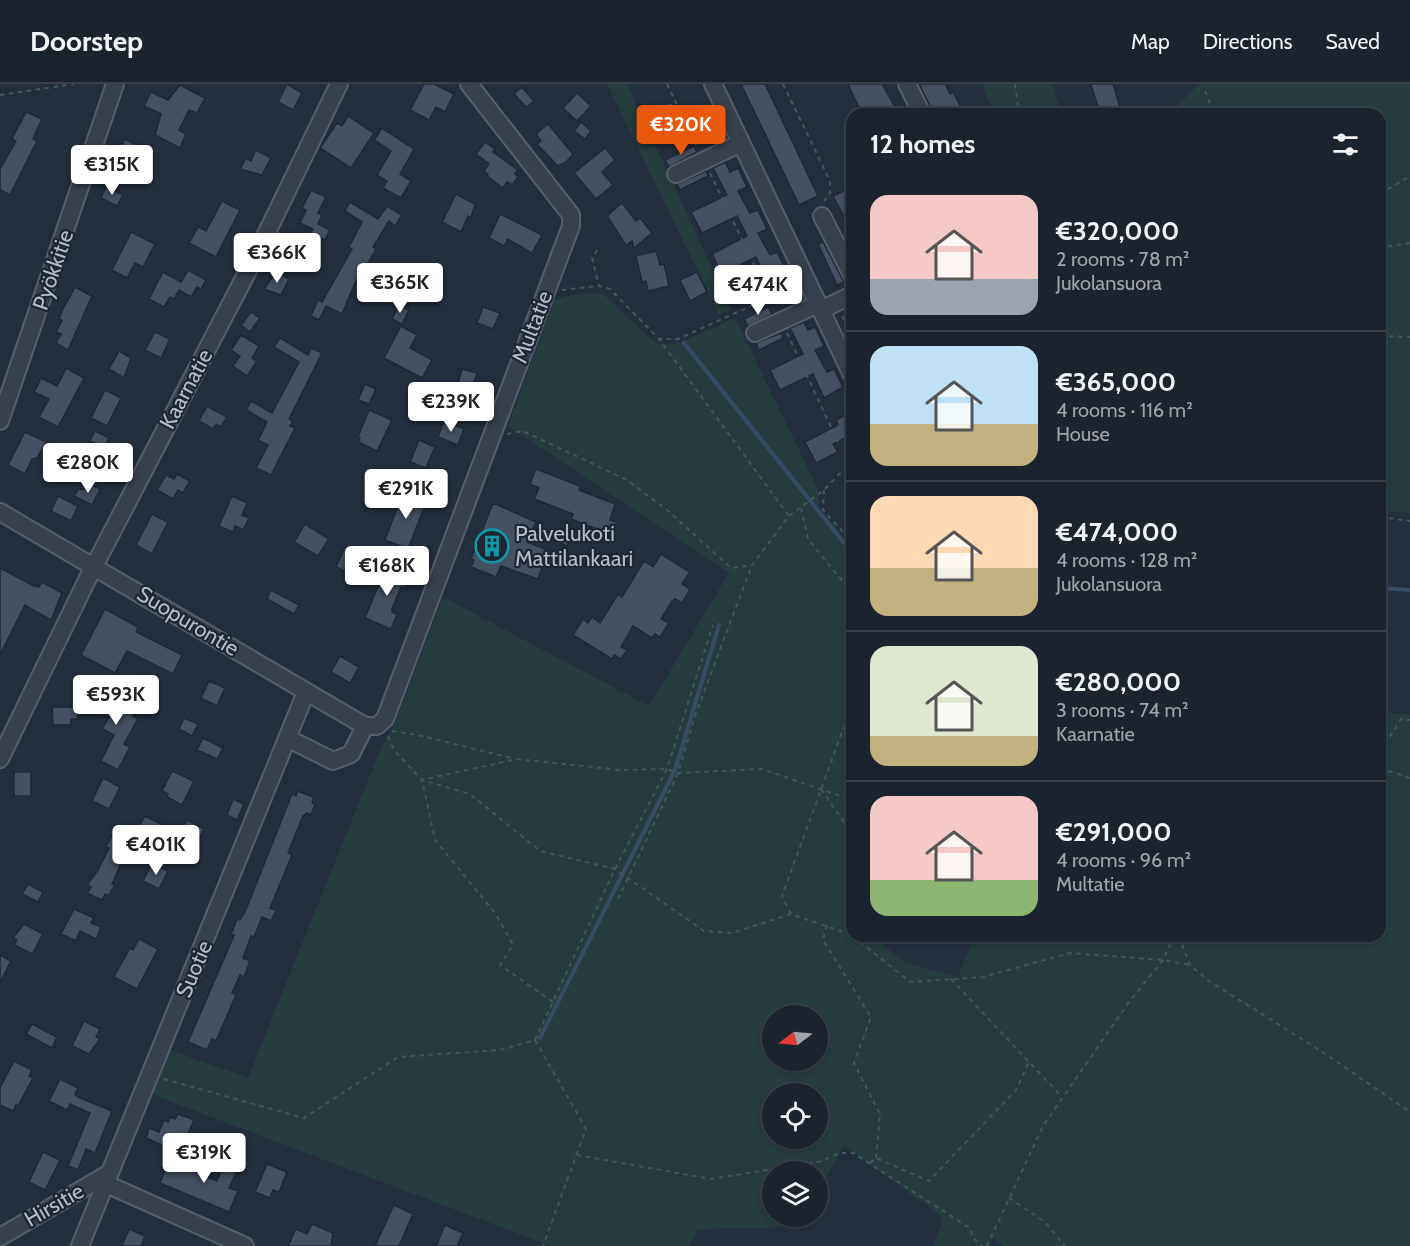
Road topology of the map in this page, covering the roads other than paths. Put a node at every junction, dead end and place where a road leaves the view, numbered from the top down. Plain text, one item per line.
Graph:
1 (116, 84) edge
2 (339, 84) edge
3 (469, 84) edge
4 (713, 84) edge
5 (907, 84) edge
6 (919, 108) edge
7 (741, 143) junction
8 (676, 174) dead end
9 (822, 216) road end
10 (846, 263) edge
11 (846, 297) edge
12 (820, 307) junction
13 (755, 333) dead end
14 (846, 362) edge
15 (0, 421) edge
16 (0, 512) edge
17 (95, 566) junction
18 (306, 692) junction
19 (371, 726) junction
20 (289, 739) junction
21 (0, 759) edge
22 (106, 1178) junction
23 (0, 1237) edge
24 (80, 1246) edge
25 (245, 1246) edge

1 - 15 street, Pyökkitie
2 - 17 street, Kaarnatie
3 - 19 street, Multatie
4 - 7 street
5 - 6 street
7 - 8 street
7 - 12 street
9 - 10 street
11 - 12 street
12 - 13 street
12 - 14 street
16 - 17 street, Suopurontie
17 - 18 street, Suopurontie
17 - 21 street, Kaarnatie
18 - 19 street, Suopurontie
18 - 20 street, Suotie
19 - 20 street, Multatie
20 - 22 street, Suotie
22 - 23 street, Hirsitie
22 - 24 street, Suotie
22 - 25 street

